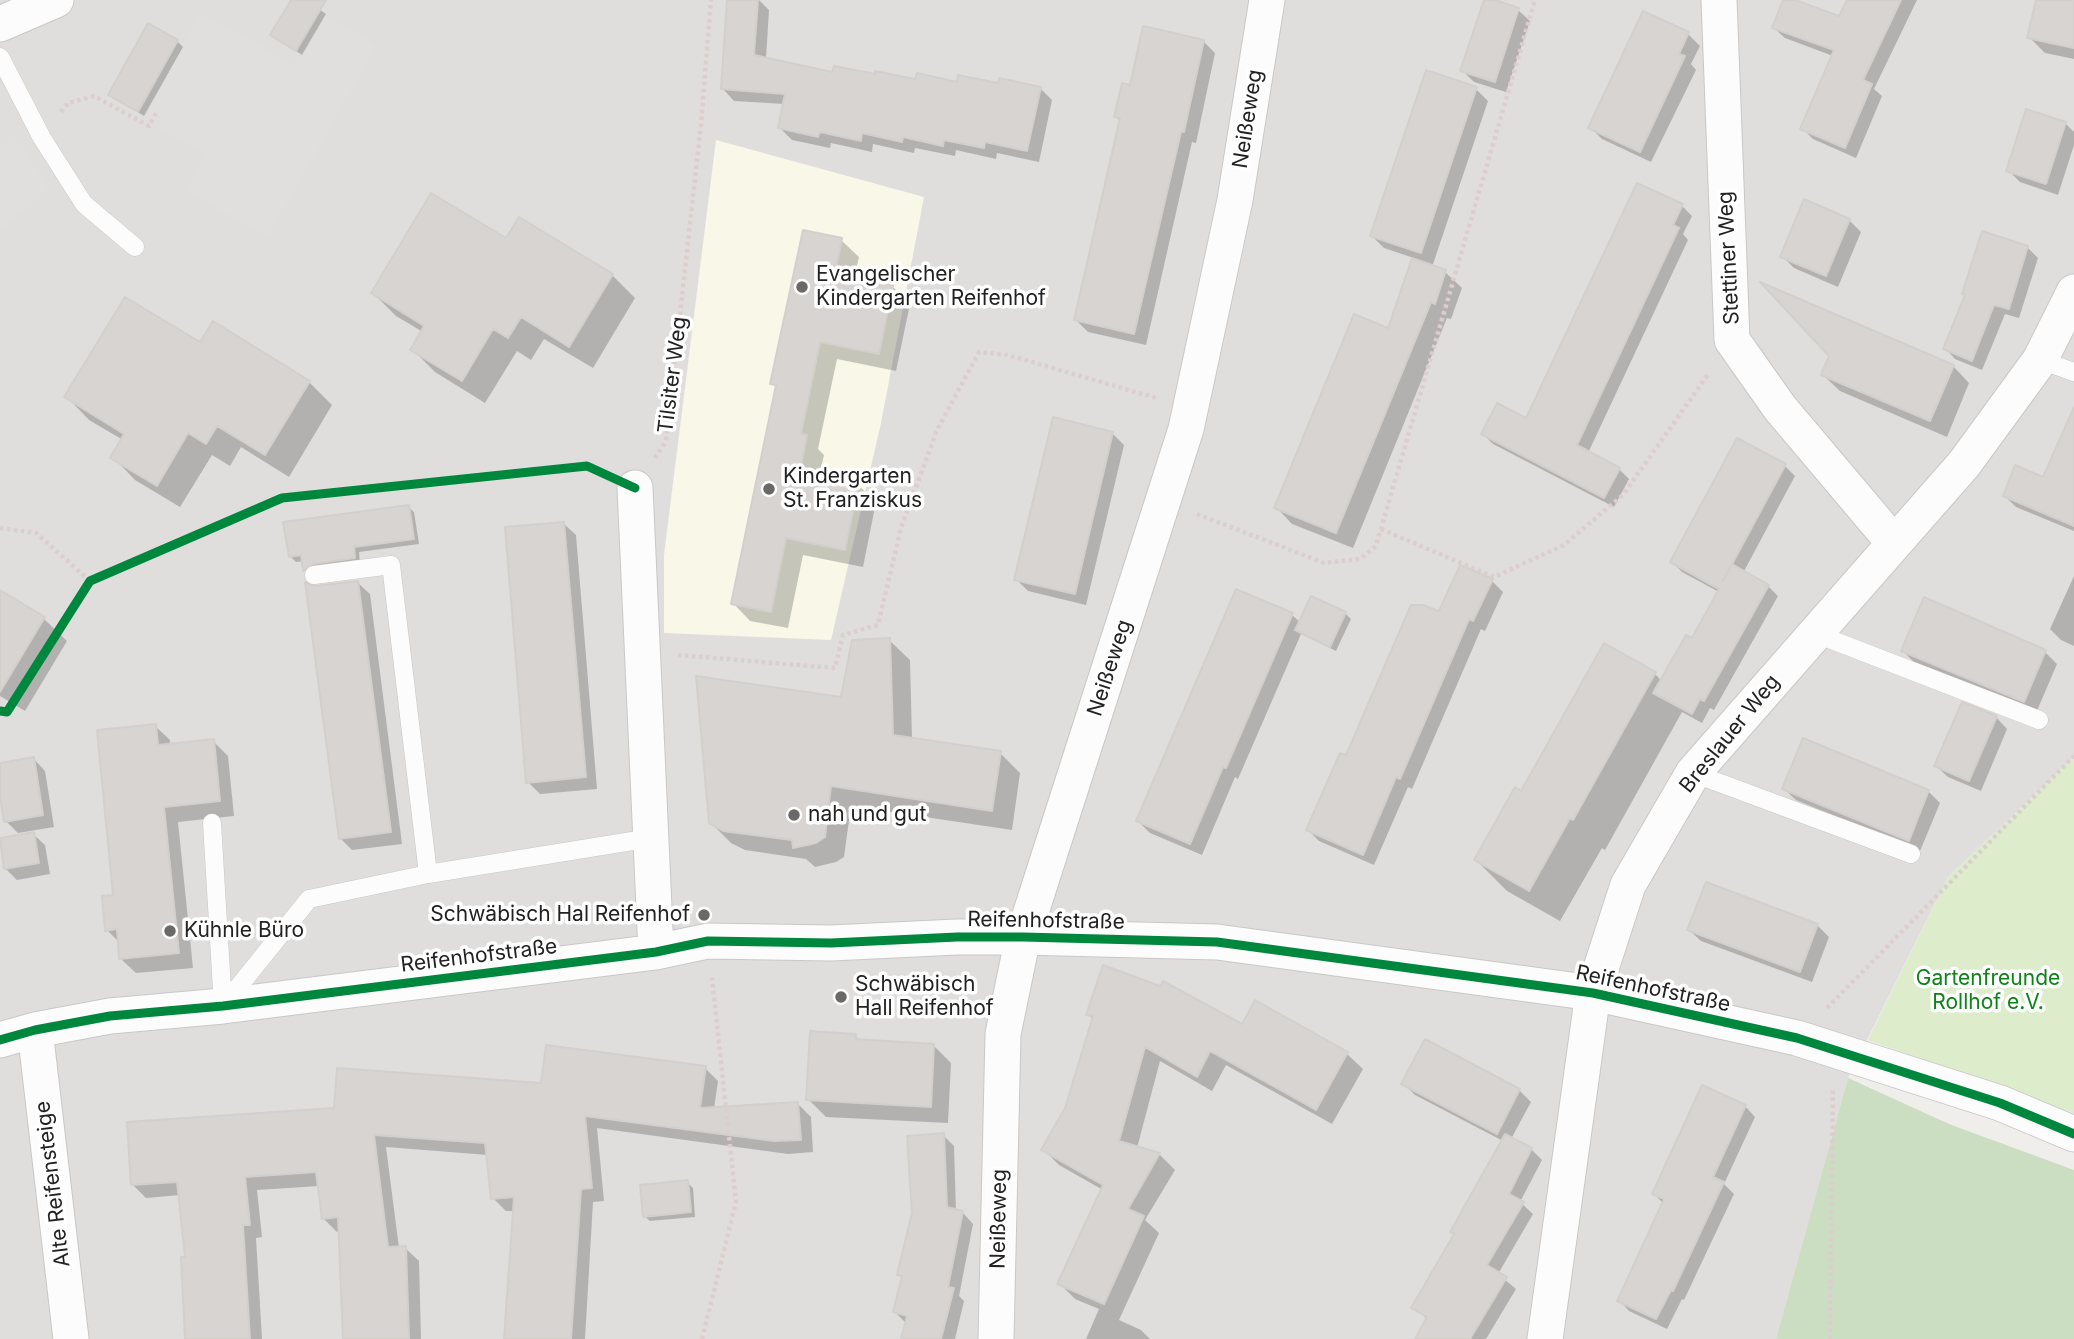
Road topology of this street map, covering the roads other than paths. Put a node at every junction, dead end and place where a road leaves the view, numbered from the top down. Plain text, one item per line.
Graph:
1 (56, 0) edge
2 (1267, 0) edge
3 (1719, 0) edge
4 (0, 24) edge
5 (0, 57) edge
6 (135, 247) dead end
7 (2074, 292) edge
8 (2040, 360) junction
9 (2074, 372) edge
10 (635, 488) road end
11 (1894, 543) junction
12 (314, 575) dead end
13 (1814, 633) junction
14 (2039, 720) dead end
15 (1693, 773) junction
16 (212, 823) dead end
17 (651, 838) junction
18 (1911, 854) dead end
19 (428, 874) junction
20 (1023, 937) junction
21 (656, 951) junction
22 (1593, 993) junction
23 (223, 1006) junction
24 (35, 1030) junction
25 (0, 1040) edge
26 (2074, 1134) edge
27 (71, 1339) edge
28 (996, 1339) edge
29 (1545, 1339) edge

1 - 4 street
2 - 20 street, Neißeweg
3 - 11 street, Stettiner Weg
5 - 6 lane
7 - 8 street, Breslauer Weg
8 - 9 lane
8 - 11 street, Breslauer Weg
10 - 17 street
11 - 13 street, Breslauer Weg
12 - 19 lane
13 - 14 lane
13 - 15 street, Breslauer Weg
15 - 18 lane
15 - 22 street, Breslauer Weg
16 - 23 lane
17 - 19 lane
17 - 21 street
19 - 23 lane
20 - 21 street, Reifenhofstraße
20 - 22 street, Reifenhofstraße
20 - 28 street, Neißeweg
21 - 23 street, Reifenhofstraße
22 - 26 street, Reifenhofstraße
22 - 29 street, Breslauer Weg
23 - 24 street, Reifenhofstraße
24 - 25 street, Reifenhofstraße
24 - 27 street, Alte Reifensteige

